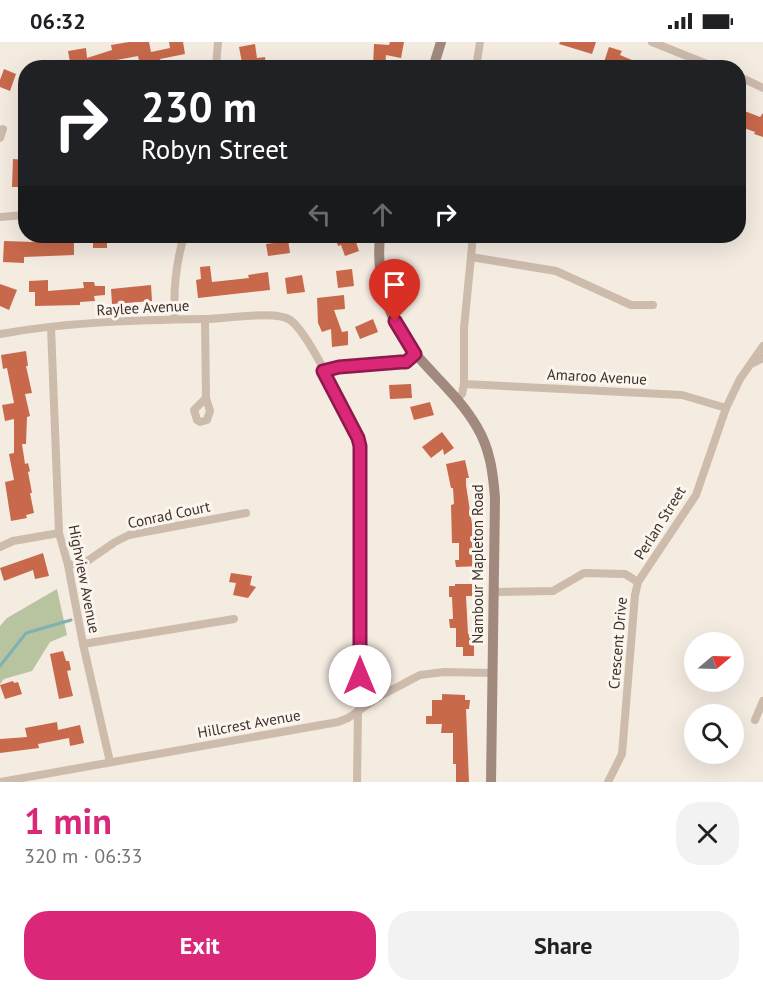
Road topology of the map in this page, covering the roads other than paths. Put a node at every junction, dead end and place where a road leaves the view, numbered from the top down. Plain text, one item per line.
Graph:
1 (218, 42) edge
2 (441, 42) edge
3 (480, 42) edge
4 (652, 42) edge
5 (217, 60) edge
6 (435, 60) edge
7 (477, 60) edge
8 (697, 60) edge
9 (746, 80) edge
10 (763, 88) edge
11 (3, 129) dead end
12 (0, 138) edge
13 (18, 216) edge
14 (0, 218) edge
15 (182, 243) edge
16 (380, 243) edge
17 (472, 243) edge
18 (471, 257) junction
19 (653, 305) dead end
20 (174, 319) junction
21 (205, 319) junction
22 (51, 327) junction
23 (0, 334) edge
24 (763, 346) edge
25 (415, 354) junction
26 (763, 358) edge
27 (749, 364) junction
28 (323, 371) junction
29 (464, 384) junction
30 (206, 398) dead end
31 (457, 399) junction
32 (726, 408) junction
33 (246, 513) dead end
34 (59, 533) junction
35 (0, 547) edge
36 (68, 565) junction
37 (638, 582) junction
38 (495, 592) junction
39 (234, 619) dead end
40 (83, 644) junction
41 (492, 673) junction
42 (763, 702) edge
43 (369, 703) junction
44 (358, 711) junction
45 (755, 720) dead end
46 (110, 762) junction
47 (0, 782) edge
48 (357, 782) edge
49 (491, 782) edge
50 (608, 782) edge

1 - 5 street
2 - 6 main road
3 - 7 street
4 - 8 street
9 - 10 street
11 - 12 street
13 - 14 street
15 - 20 street
16 - 25 main road, Nambour Mapleton Road
17 - 18 street
18 - 19 street
18 - 29 street
20 - 21 street, Raylee Avenue
20 - 22 street, Raylee Avenue
21 - 28 street, Raylee Avenue
21 - 30 street
22 - 23 street, Raylee Avenue
22 - 34 street, Highview Avenue
24 - 27 street, Perlan Street
25 - 28 street
25 - 31 main road, Nambour Mapleton Road
26 - 27 street
27 - 32 street, Perlan Street
28 - 43 street
29 - 31 street
29 - 32 street, Amaroo Avenue
31 - 38 main road, Nambour Mapleton Road
32 - 37 street, Perlan Street
33 - 36 street, Conrad Court
34 - 35 street
34 - 36 street, Highview Avenue
36 - 40 street, Highview Avenue
37 - 38 street, Crescent Drive
37 - 50 street, Crescent Drive
38 - 41 main road, Nambour Mapleton Road
39 - 40 street
40 - 46 street, Highview Avenue
41 - 43 street, Hillcrest Avenue
41 - 49 main road, Nambour Mapleton Road
42 - 45 street
43 - 44 street, Hillcrest Avenue
44 - 46 street, Hillcrest Avenue
44 - 48 street
46 - 47 street, Hillcrest Avenue

